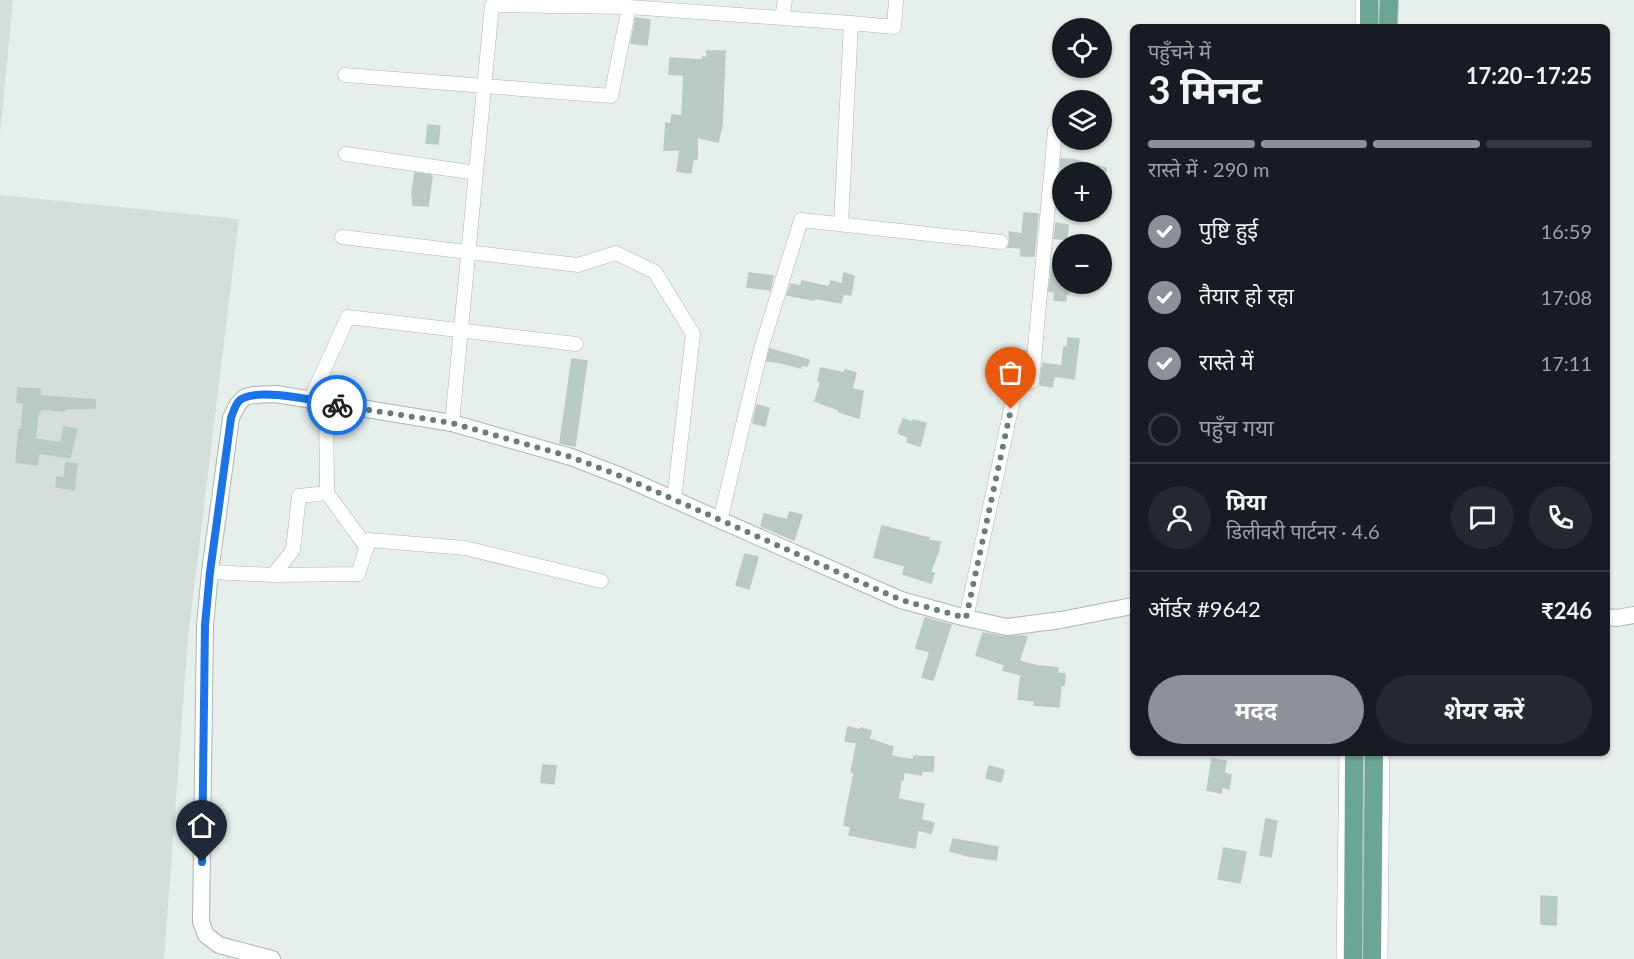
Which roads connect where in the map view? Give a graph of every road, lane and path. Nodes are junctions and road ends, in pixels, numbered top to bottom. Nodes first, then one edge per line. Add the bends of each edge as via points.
1 (785, 0) edge
2 (896, 0) edge
3 (1359, 0) edge
4 (1369, 0) edge
5 (1397, 0) edge
6 (1393, 4) edge
7 (629, 8) junction
8 (782, 18) junction
9 (851, 23) junction
10 (1359, 24) edge
11 (1369, 24) edge
12 (1389, 24) edge
13 (345, 75) dead end
14 (485, 85) junction
15 (1054, 150) edge
16 (346, 154) dead end
17 (476, 173) junction
18 (841, 224) junction
19 (342, 237) dead end
20 (1001, 242) dead end
21 (468, 252) junction
22 (461, 331) junction
23 (576, 344) dead end
24 (318, 401) junction
25 (452, 423) junction
26 (327, 493) junction
27 (675, 500) junction
28 (720, 521) junction
29 (367, 548) junction
30 (210, 572) junction
31 (273, 575) junction
32 (601, 581) dead end
33 (1130, 606) edge
34 (1634, 615) edge
35 (1610, 617) edge
36 (966, 618) junction
37 (1343, 756) edge
38 (1354, 756) edge
39 (1374, 756) edge
40 (1386, 756) edge
41 (272, 959) edge
42 (1340, 959) edge
43 (1353, 959) edge
44 (1372, 959) edge
45 (1384, 959) edge

1 - 8 street
2 - 9 street via 894,27
3 - 10 lane
4 - 11 main road
5 - 6 lane
6 - 12 main road
7 - 8 street
7 - 14 street via 611,96
7 - 14 street via 492,5
8 - 9 street
9 - 18 street
13 - 14 street
14 - 17 street
15 - 36 street via 1032,381 1016,386
16 - 17 street
17 - 21 street
18 - 20 street
18 - 28 street via 801,220 761,349
19 - 21 street
21 - 22 street
21 - 27 street via 578,265 616,253 655,272 693,333
22 - 23 street
22 - 24 street via 348,317
22 - 25 street
24 - 25 street
24 - 26 street
24 - 30 street via 276,394 248,396 238,402 231,418
25 - 27 street via 571,457
26 - 29 street
26 - 31 street via 299,495 293,550
27 - 28 street
28 - 36 street via 901,600
29 - 31 street via 358,574
29 - 32 street via 369,540 465,548
30 - 31 street
30 - 41 street via 205,625 201,922 206,935 219,945
33 - 36 street via 1007,627
34 - 35 street
37 - 42 lane
38 - 43 main road
39 - 44 main road
40 - 45 lane

